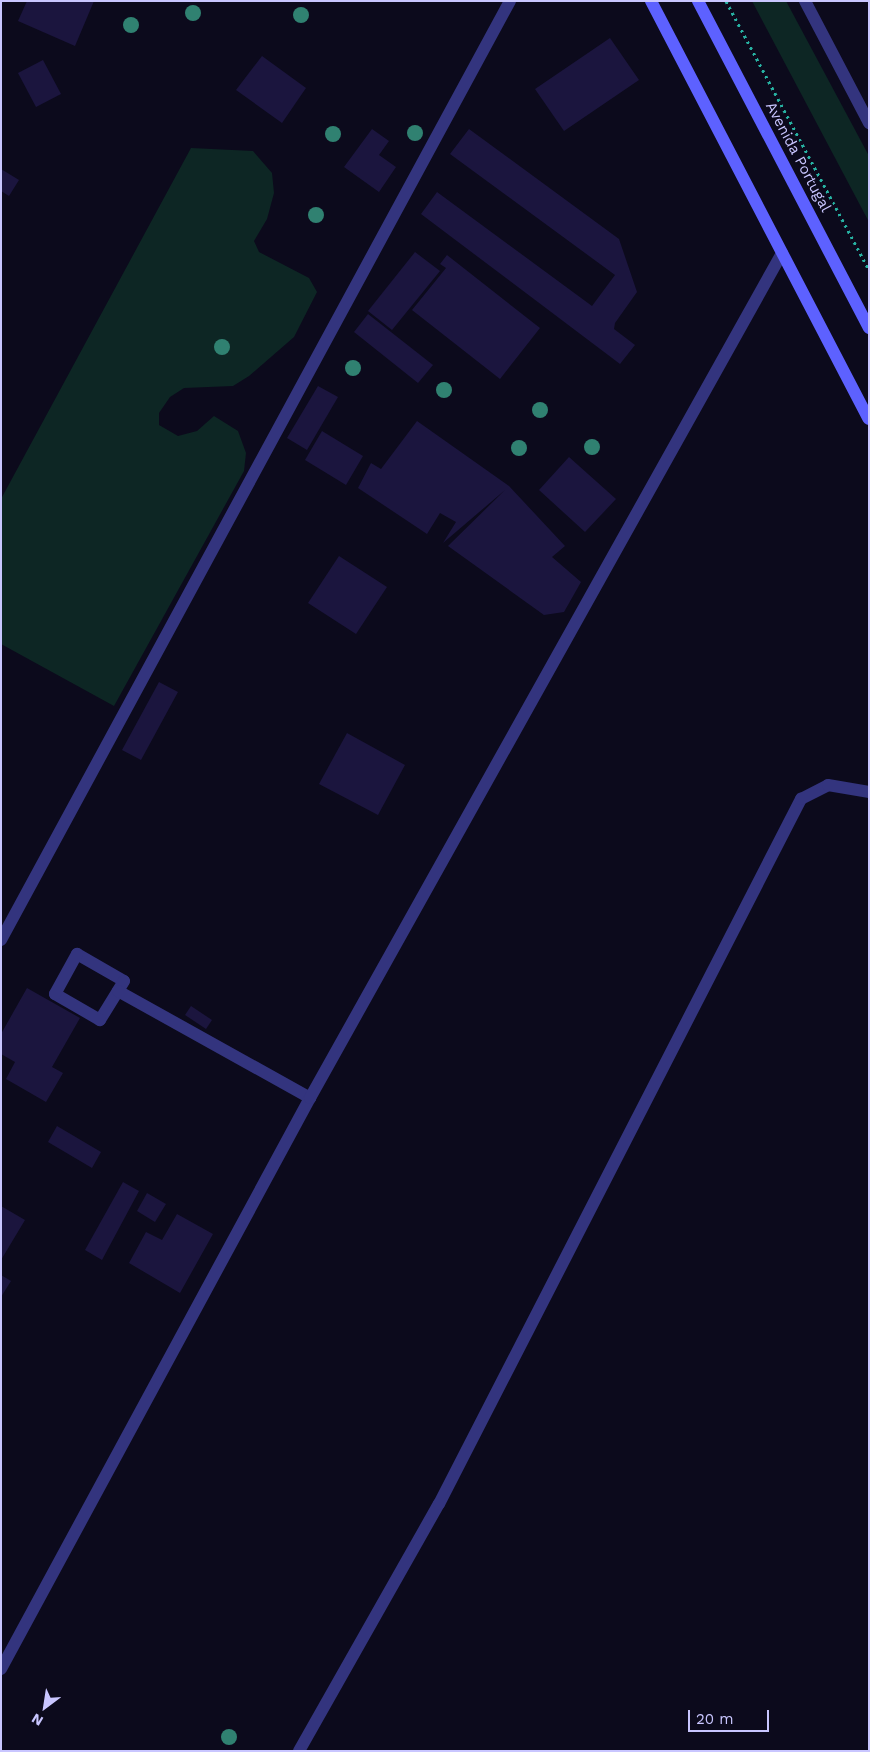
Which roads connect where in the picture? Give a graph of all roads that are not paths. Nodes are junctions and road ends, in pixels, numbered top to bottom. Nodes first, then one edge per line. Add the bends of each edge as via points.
1 (510, 1) edge
2 (651, 1) edge
3 (698, 1) edge
4 (805, 1) edge
5 (869, 123) edge
6 (782, 252) junction
7 (869, 328) edge
8 (869, 419) edge
9 (869, 792) edge
10 (1, 940) edge
11 (118, 991) junction
12 (310, 1098) junction
13 (1, 1670) edge
14 (299, 1751) edge

1 - 10 street
2 - 6 main road
3 - 7 main road, Avenida Portugal
4 - 5 street
6 - 8 main road
6 - 12 street
9 - 14 street via 828,786 801,799 439,1504
11 - 11 street via 124,981 77,954 55,994 100,1020
11 - 12 street
12 - 13 street

